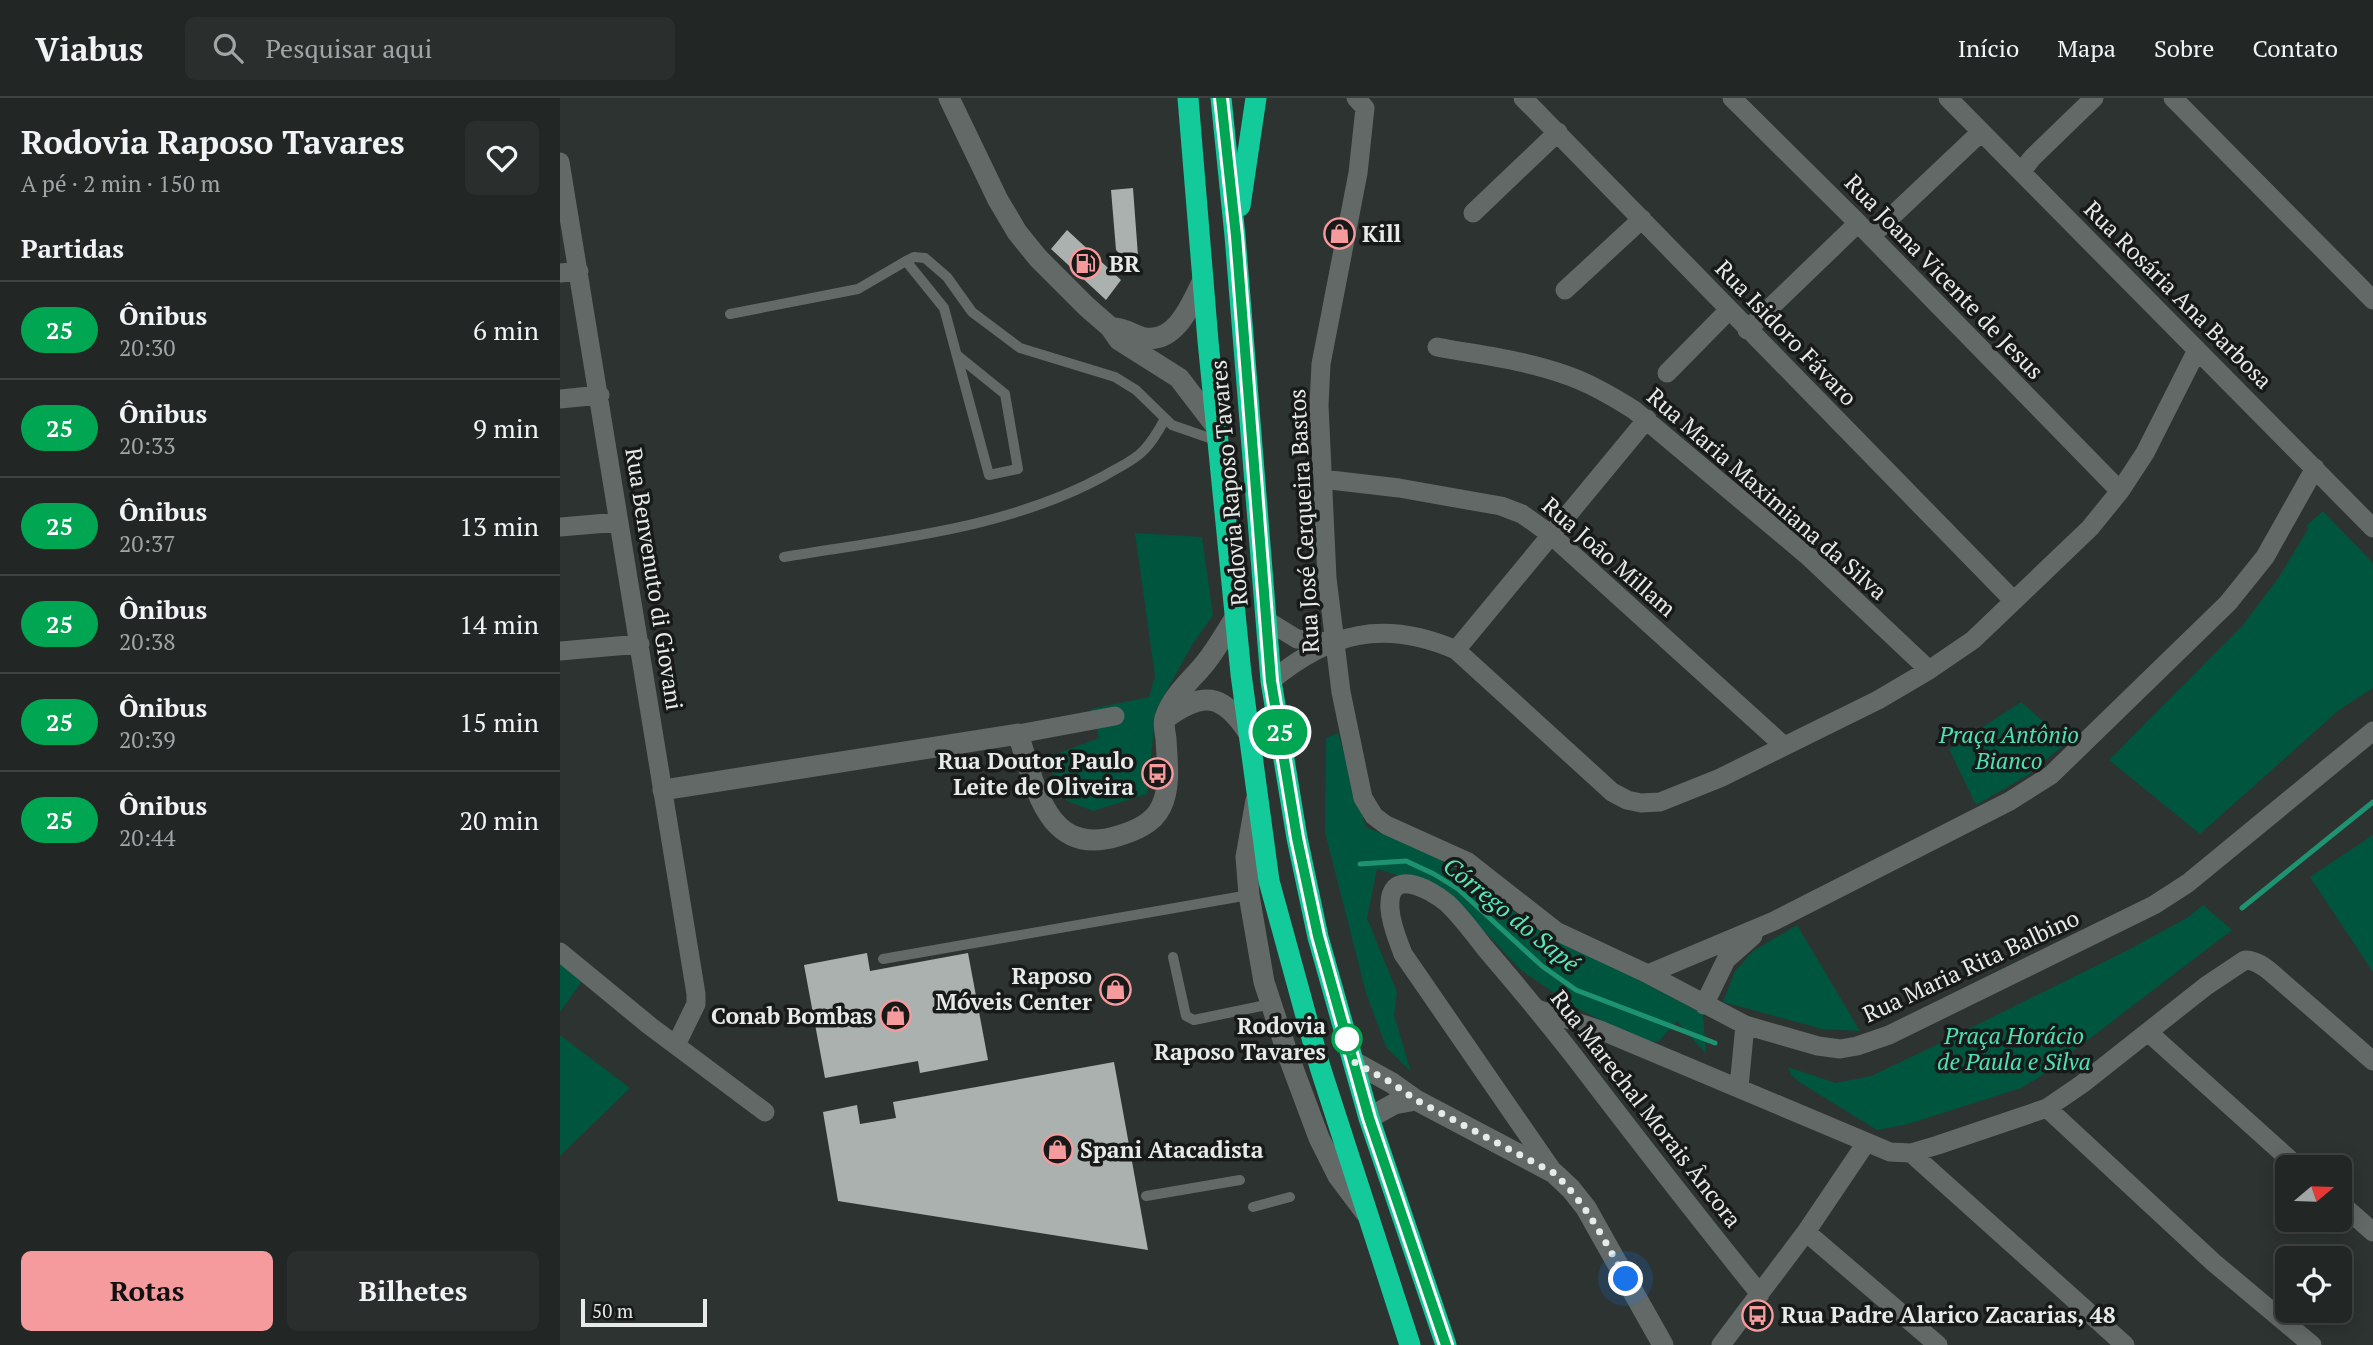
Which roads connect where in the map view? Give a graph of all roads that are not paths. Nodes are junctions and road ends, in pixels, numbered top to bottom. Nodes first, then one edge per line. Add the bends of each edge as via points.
1 (949, 98) edge
2 (1188, 98) edge
3 (1221, 98) edge
4 (1256, 98) edge
5 (1523, 98) edge
6 (1732, 98) edge
7 (1948, 98) edge
8 (2094, 98) edge
9 (2173, 98) edge
10 (1364, 102) edge
11 (1558, 132) junction
12 (1981, 132) junction
13 (560, 162) edge
14 (2021, 172) junction
15 (1473, 213) dead end
16 (1642, 219) junction
17 (1865, 230) junction
18 (1236, 236) junction
19 (905, 261) junction
20 (569, 272) edge
21 (1203, 280) junction
22 (1566, 290) dead end
23 (2373, 300) edge
24 (1729, 310) junction
25 (730, 314) dead end
26 (1110, 327) junction
27 (1747, 330) junction
28 (1437, 347) dead end
29 (2197, 350) junction
30 (958, 356) junction
31 (1667, 373) dead end
32 (600, 395) junction
33 (560, 399) edge
34 (1165, 419) junction
35 (1647, 419) junction
36 (1219, 435) junction
37 (2315, 468) junction
38 (1322, 479) junction
39 (2120, 491) junction
40 (619, 522) junction
41 (560, 527) edge
42 (2373, 528) edge
43 (1550, 534) junction
44 (784, 557) dead end
45 (2014, 601) junction
46 (1236, 618) junction
47 (1266, 620) junction
48 (1333, 641) junction
49 (640, 643) junction
50 (1456, 650) junction
51 (560, 651) edge
52 (1930, 670) junction
53 (1271, 681) junction
54 (1115, 716) dead end
55 (1164, 720) junction
56 (2373, 731) edge
57 (1248, 732) junction
58 (1018, 734) junction
59 (1783, 745) junction
60 (663, 790) junction
61 (1257, 795) junction
62 (1374, 816) joint
63 (1249, 895) junction
64 (1774, 921) junction
65 (560, 952) edge
66 (1173, 957) dead end
67 (883, 959) dead end
68 (1648, 974) junction
69 (1271, 1004) junction
70 (1704, 1005) junction
71 (1538, 1009) junction
72 (1745, 1025) junction
73 (2148, 1032) junction
74 (676, 1045) junction
75 (2373, 1061) edge
76 (1354, 1062) junction
77 (1739, 1087) junction
78 (1416, 1100) junction
79 (2047, 1108) junction
80 (765, 1112) dead end
81 (1369, 1118) junction
82 (1867, 1143) junction
83 (1911, 1153) junction
84 (2285, 1155) edge
85 (1554, 1173) junction
86 (1240, 1180) dead end
87 (1146, 1196) dead end
88 (1290, 1197) dead end
89 (1253, 1207) dead end
90 (2352, 1214) edge
91 (1369, 1218) junction
92 (1806, 1232) junction
93 (2373, 1232) edge
94 (1760, 1294) junction
95 (1410, 1345) edge
96 (1446, 1345) edge
97 (1663, 1345) edge
98 (1721, 1345) edge
99 (1938, 1345) edge
100 (2124, 1345) edge
101 (2312, 1345) edge

1 - 26 street via 1017,232 1066,288
2 - 21 highway, Rodovia Raposo Tavares
3 - 18 highway, Rodovia Raposo Tavares
4 - 18 highway
5 - 11 street, Rua Isidoro Fávaro
6 - 17 street, Rua Joana Vicente de Jesus
7 - 12 street, Rua Rosária Ana Barbosa
8 - 14 street
9 - 23 street
10 - 38 street, Rua José Cerqueira Bastos via 1358,173 1321,364
11 - 15 street
11 - 16 street, Rua Isidoro Fávaro
12 - 14 street, Rua Rosária Ana Barbosa
12 - 17 street
13 - 20 street, Rua Benvenuto di Giovani
14 - 29 street, Rua Rosária Ana Barbosa
16 - 22 street
16 - 24 street, Rua Isidoro Fávaro
17 - 27 street
17 - 39 street, Rua Joana Vicente de Jesus
18 - 47 highway, Rodovia Raposo Tavares
19 - 25 lane via 858,289
19 - 30 lane via 944,308
19 - 34 lane via 925,258 947,277 972,312 1020,348 1115,377 1136,390
20 - 32 street, Rua Benvenuto di Giovani
21 - 26 street via 1182,321 1171,330 1143,338
21 - 36 highway, Rodovia Raposo Tavares
24 - 27 street, Rua Isidoro Fávaro
24 - 31 street
26 - 36 street via 1119,340 1179,378
27 - 45 street, Rua Isidoro Fávaro
28 - 35 street, Rua Maria Maximiana da Silva via 1567,375
29 - 37 street, Rua Rosária Ana Barbosa
29 - 39 street via 2145,453
30 - 30 lane via 1005,394 1018,469 989,475
32 - 33 street
32 - 40 street, Rua Benvenuto di Giovani
34 - 36 lane via 1172,425
34 - 44 lane via 1143,452 1037,507 933,532
35 - 43 street
35 - 52 street, Rua Maria Maximiana da Silva via 1809,557
36 - 46 highway, Rodovia Raposo Tavares
37 - 42 street, Rua Rosária Ana Barbosa
37 - 64 street via 2265,557 2228,603 2051,775 2010,801
38 - 43 street, Rua João Millam via 1501,506
38 - 48 street, Rua José Cerqueira Bastos
39 - 45 street
40 - 41 street
40 - 49 street, Rua Benvenuto di Giovani
43 - 50 street
43 - 59 street, Rua João Millam
45 - 52 street via 1973,640
46 - 55 street
46 - 57 highway, Rodovia Raposo Tavares
47 - 48 street via 1297,639
47 - 53 highway, Rodovia Raposo Tavares
48 - 50 street via 1373,633 1405,634
48 - 53 street via 1301,657
48 - 62 street, Rua José Cerqueira Bastos via 1363,798
49 - 51 street
49 - 60 street, Rua Benvenuto di Giovani
50 - 59 street via 1591,774 1628,800 1660,802
52 - 59 street
53 - 76 highway, Rodovia Raposo Tavares via 1315,923
54 - 58 street
55 - 57 street via 1196,700 1206,699 1227,708
55 - 58 street via 1166,796 1160,810 1134,831 1089,840 1064,832 1051,821
56 - 72 street, Rua Maria Rita Balbino via 2188,883 2154,905 1889,1035 1840,1049
57 - 61 highway, Rodovia Raposo Tavares
58 - 60 street
60 - 74 street, Rua Benvenuto di Giovani via 696,994 696,1004
61 - 63 street via 1246,857
61 - 91 highway, Rodovia Raposo Tavares via 1269,881 1287,952
62 - 68 street, Rua Maria Rita Balbino via 1468,862 1556,932
63 - 67 lane
63 - 69 street
64 - 68 street
64 - 70 street via 1726,960
65 - 74 street via 586,978
66 - 69 lane via 1186,1016 1194,1020
68 - 70 street, Rua Maria Rita Balbino
69 - 91 street via 1319,1138 1338,1176
70 - 72 street, Rua Maria Rita Balbino
71 - 77 street
71 - 85 street, Rua Marechal Morais Âncora via 1448,905 1416,884 1396,888 1390,909 1404,954
71 - 94 street, Rua Marechal Morais Âncora
72 - 77 street
73 - 75 street via 2238,962 2251,960
73 - 79 street
73 - 84 street
74 - 80 street
76 - 78 street
76 - 81 highway, Rodovia Raposo Tavares
77 - 82 street
78 - 81 street via 1394,1104
78 - 85 street
79 - 83 street
79 - 101 street via 2213,1262
81 - 96 highway, Rodovia Raposo Tavares
82 - 83 street via 1890,1152
82 - 92 street
83 - 100 street
85 - 97 street via 1586,1208
86 - 87 lane
88 - 89 lane
90 - 93 street
91 - 95 highway, Rodovia Raposo Tavares
92 - 94 street
92 - 99 street
94 - 98 street

